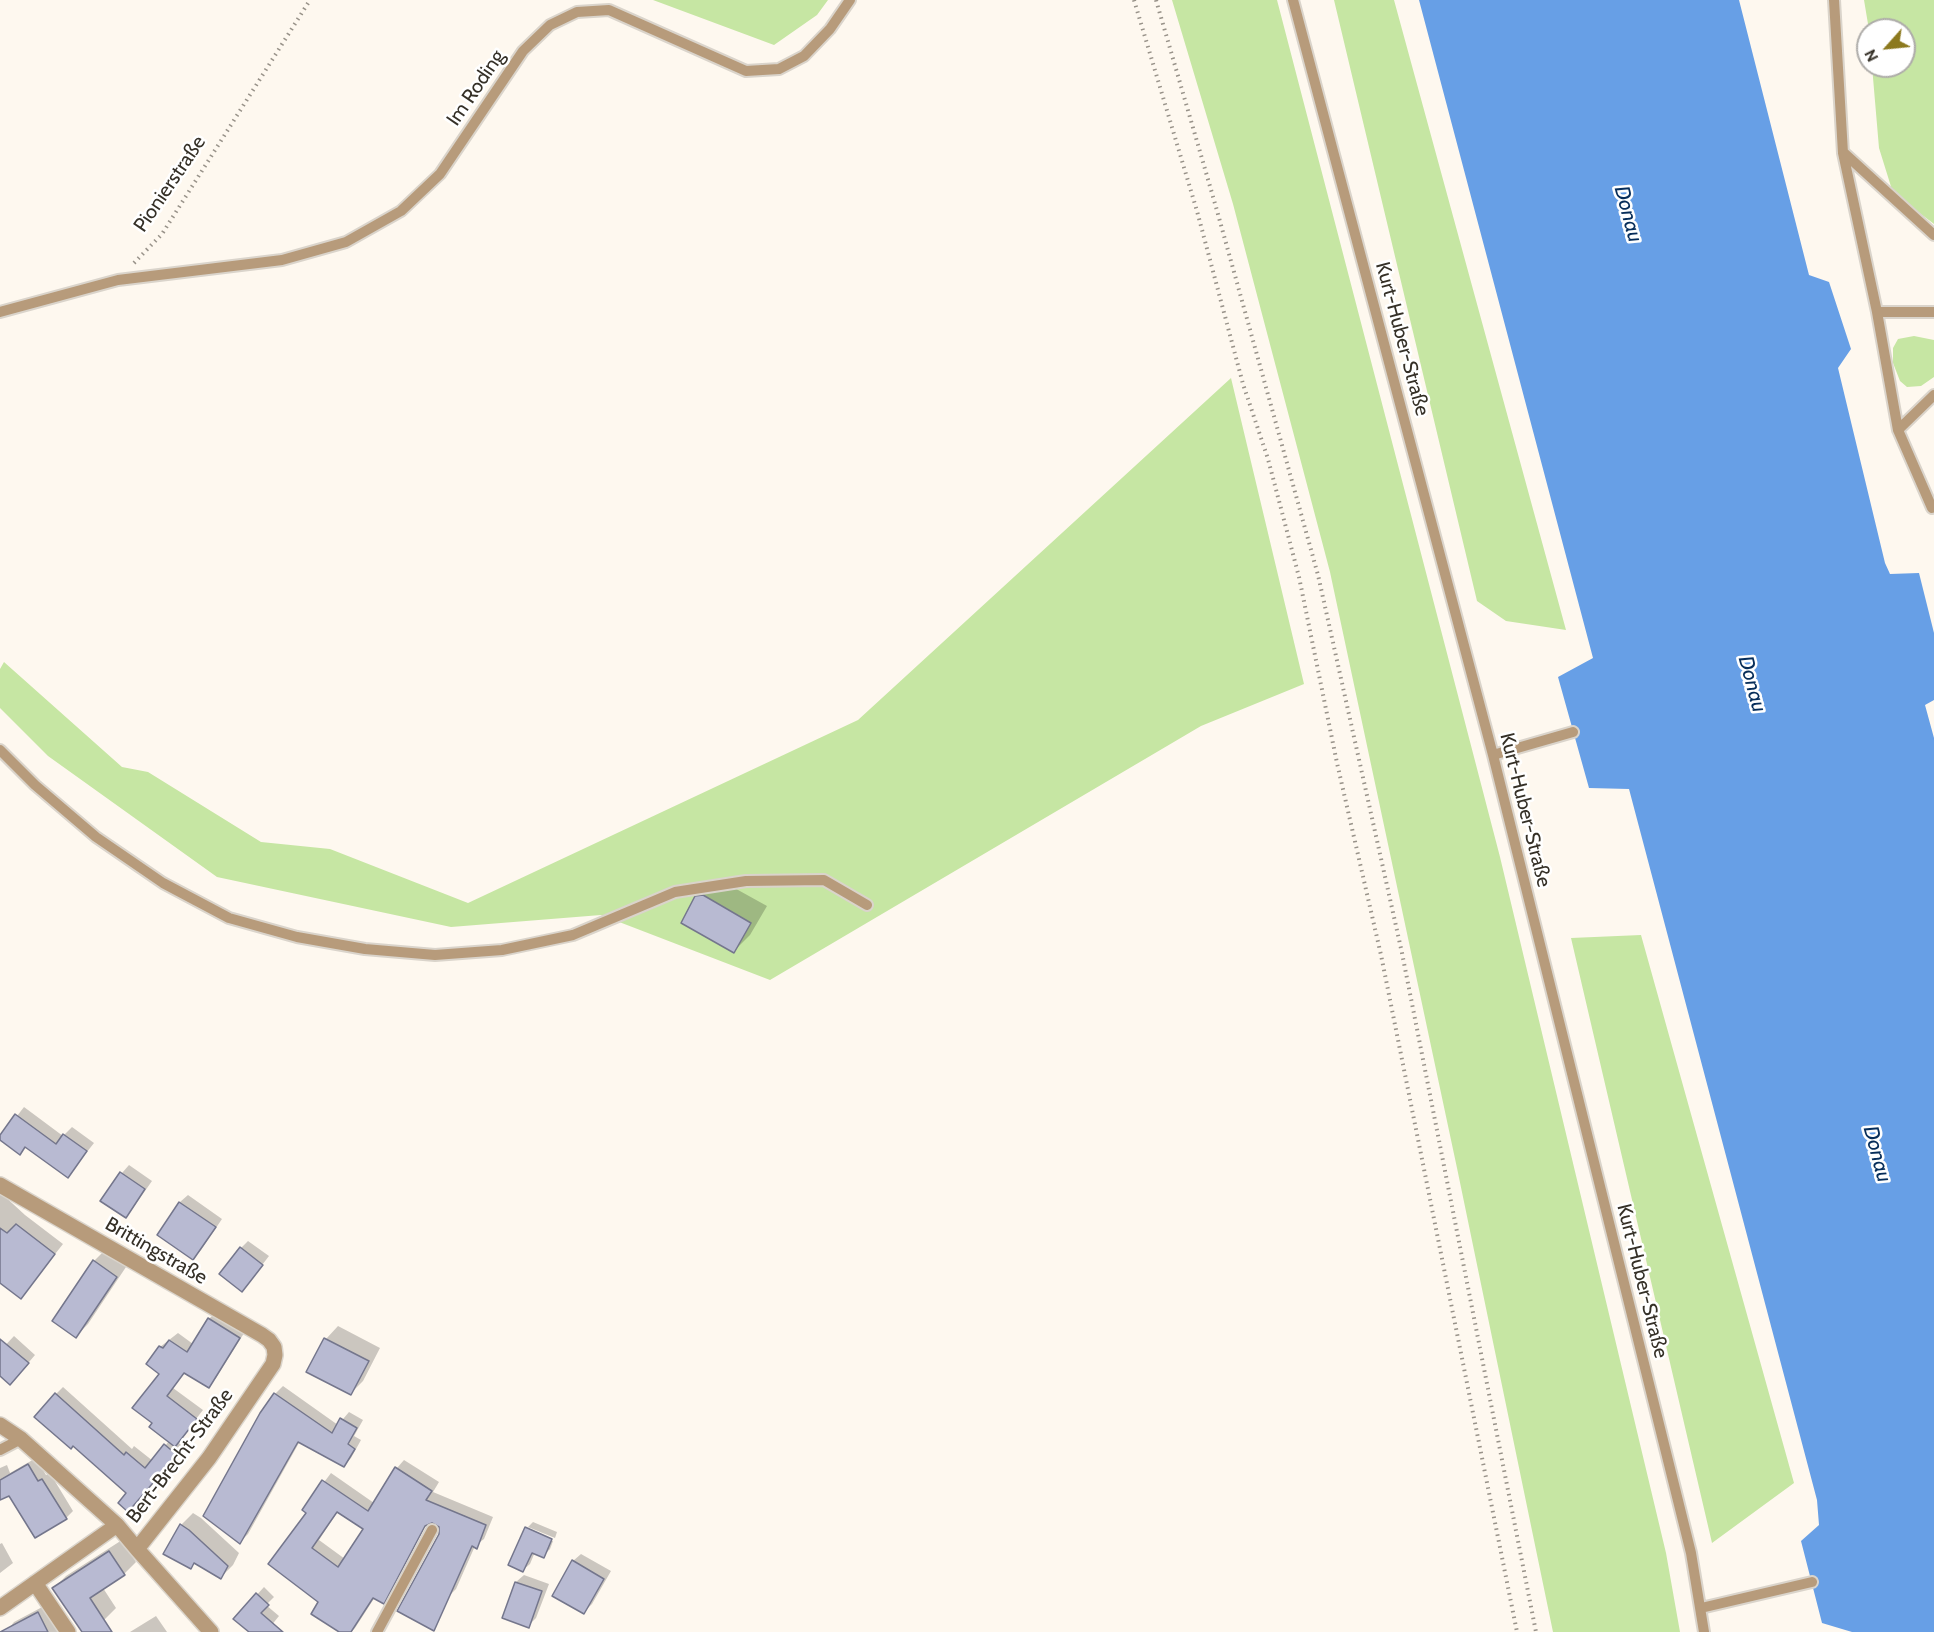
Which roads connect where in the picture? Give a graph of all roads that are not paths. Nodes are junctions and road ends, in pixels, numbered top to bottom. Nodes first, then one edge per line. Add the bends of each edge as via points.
1 (850, 0) edge
2 (1293, 0) edge
3 (1834, 0) edge
4 (1843, 153) junction
5 (1934, 235) edge
6 (0, 312) edge
7 (1877, 312) junction
8 (1934, 312) edge
9 (1934, 396) edge
10 (1898, 430) junction
11 (1932, 508) dead end
12 (1573, 732) dead end
13 (0, 750) edge
14 (1493, 755) junction
15 (867, 905) dead end
16 (0, 1185) edge
17 (273, 1364) joint
18 (0, 1425) edge
19 (21, 1439) junction
20 (0, 1450) edge
21 (117, 1526) junction
22 (432, 1530) dead end
23 (137, 1549) junction
24 (1812, 1582) dead end
25 (35, 1583) junction
26 (0, 1608) edge
27 (1701, 1608) junction
28 (68, 1632) edge
29 (211, 1632) edge
30 (376, 1632) edge
31 (1704, 1632) edge

1 - 6 lane, Im Roding via 804,56 779,69 747,71 609,10 577,12 550,25 523,51 440,174 401,211 345,242 282,260 117,280
2 - 14 lane, Kurt-Huber-Straße
3 - 4 lane
4 - 5 lane
4 - 7 lane
7 - 8 lane
7 - 10 lane
9 - 10 lane
10 - 11 lane
12 - 14 lane
13 - 15 lane via 96,837 163,883 229,918 297,937 365,949 435,955 502,950 573,935 675,892 746,881 824,880
14 - 27 lane, Kurt-Huber-Straße via 1691,1553
16 - 17 street, Brittingstraße via 262,1335 274,1347
17 - 23 street, Bert-Brecht-Straße via 209,1458
18 - 19 street
19 - 20 lane
19 - 21 street
21 - 23 street, Bert-Brecht-Straße
21 - 25 street, Bert-Brecht-Straße
22 - 30 lane
23 - 29 street
24 - 27 lane
25 - 26 street, Bert-Brecht-Straße
25 - 28 street
27 - 31 lane, Kurt-Huber-Straße

